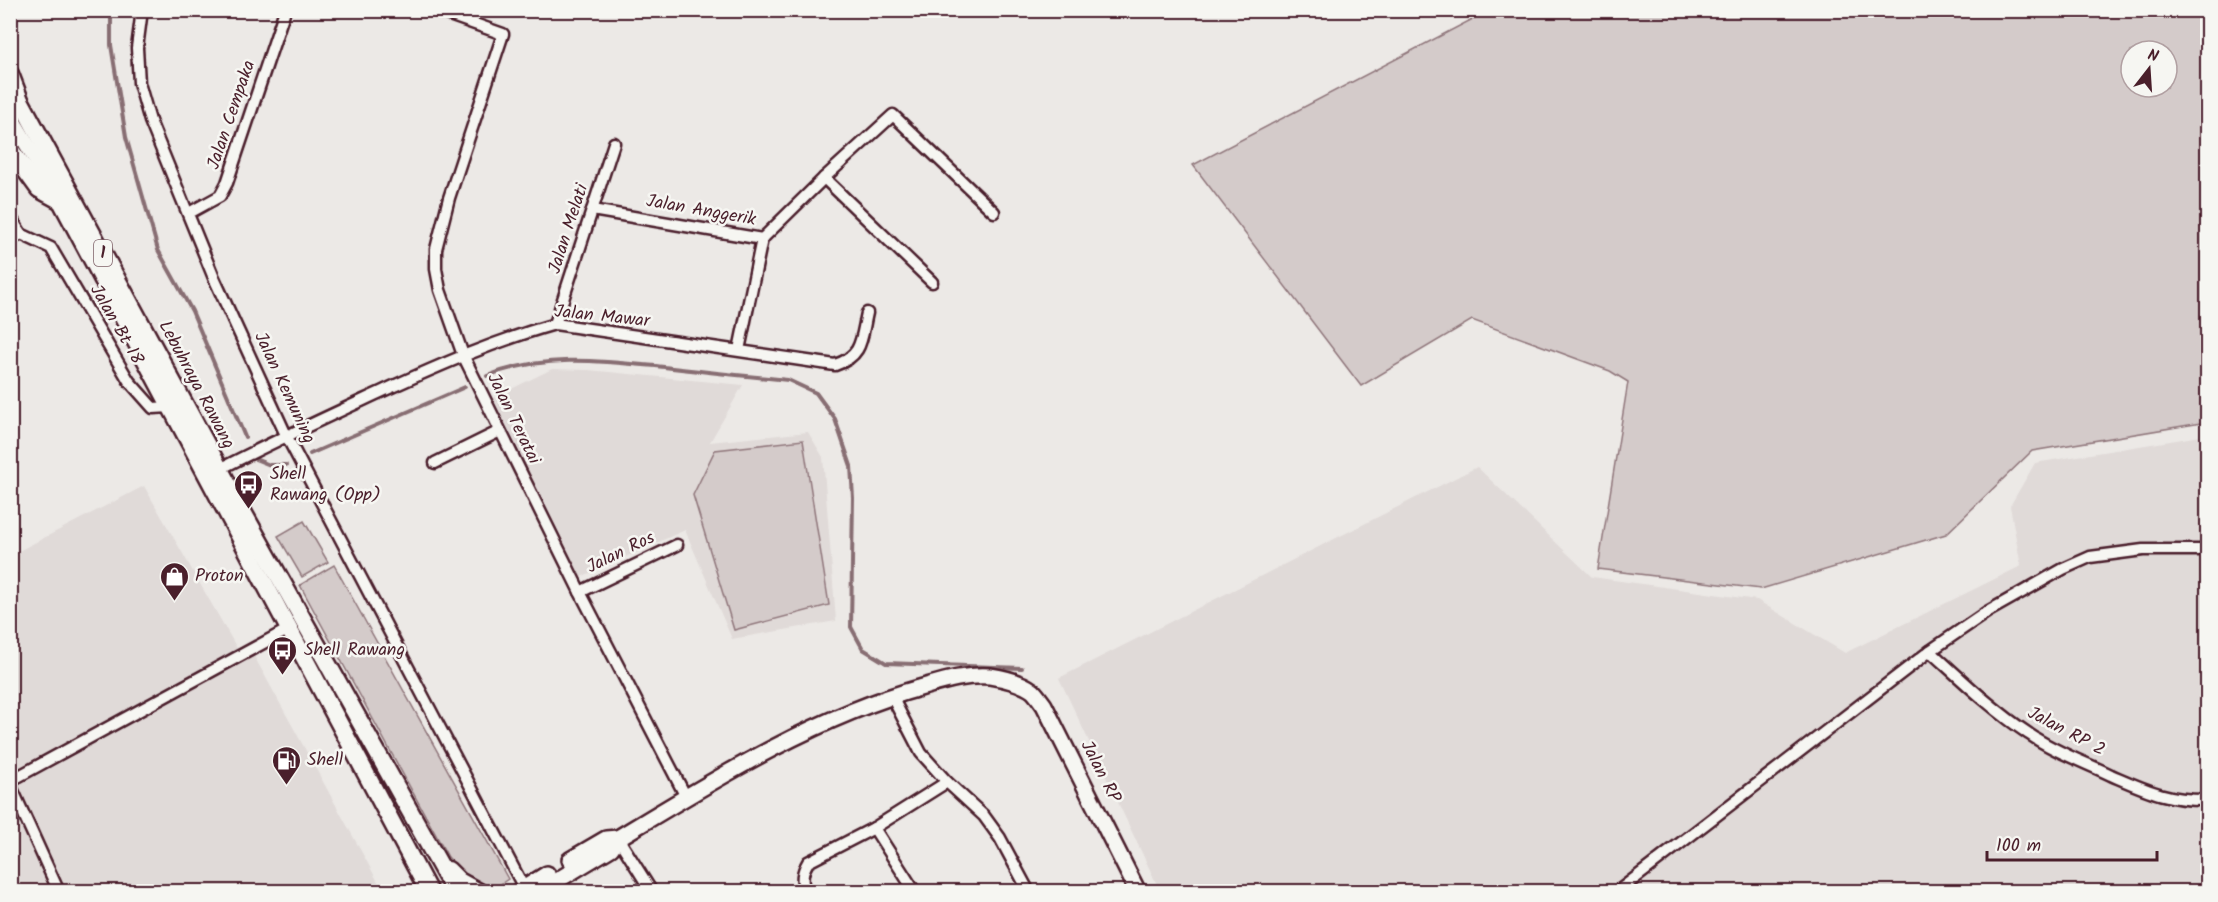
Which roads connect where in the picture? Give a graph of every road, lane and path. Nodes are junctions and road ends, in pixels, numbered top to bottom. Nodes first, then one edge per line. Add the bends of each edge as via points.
1 (142, 10) edge
2 (285, 10) edge
3 (435, 10) edge
4 (10, 74) edge
5 (10, 84) edge
6 (20, 100) junction
7 (10, 116) edge
8 (614, 143) dead end
9 (10, 149) edge
10 (824, 178) junction
11 (61, 201) junction
12 (592, 210) junction
13 (994, 212) dead end
14 (189, 213) junction
15 (10, 216) edge
16 (21, 234) junction
17 (762, 239) junction
18 (10, 240) edge
19 (932, 282) dead end
20 (867, 313) dead end
21 (555, 324) junction
22 (739, 350) junction
23 (463, 355) junction
24 (170, 407) junction
25 (501, 431) junction
26 (286, 435) junction
27 (435, 463) dead end
28 (219, 469) junction
29 (677, 545) dead end
30 (2208, 550) edge
31 (580, 591) junction
32 (289, 629) junction
33 (1930, 651) junction
34 (891, 695) junction
35 (10, 782) edge
36 (947, 782) junction
37 (686, 797) junction
38 (2208, 800) edge
39 (874, 828) junction
40 (618, 838) junction
41 (439, 860) junction
42 (527, 890) edge
43 (59, 891) edge
44 (429, 891) edge
45 (455, 891) edge
46 (479, 891) edge
47 (652, 891) edge
48 (804, 891) edge
49 (915, 891) edge
50 (1029, 891) edge
51 (1138, 891) edge
52 (1617, 891) edge

1 - 14 street, Jalan Kemuning via 137,48 140,82 150,121
2 - 14 street, Jalan Cempaka via 227,183 220,196
3 - 23 street, Jalan Teratai via 503,33 436,249 440,290
4 - 6 main road
5 - 6 street, Lebuhraya Rawang
6 - 28 main road, Lebuhraya Rawang / 1
7 - 11 street, Lebuhraya Rawang
8 - 12 street, Jalan Melati
9 - 11 main road via 39,189
10 - 13 street via 893,115
10 - 17 street
10 - 19 street
11 - 24 main road, Lebuhraya Rawang / 1
12 - 17 street, Jalan Anggerik
12 - 21 street, Jalan Melati
14 - 26 street, Jalan Kemuning via 214,278
15 - 16 street
16 - 18 street
16 - 24 street, Jalan Bt 18 via 51,248 129,381 153,408
17 - 22 street, Jalan Anggerik
20 - 22 street, Jalan Mawar via 859,350 848,361 835,365
21 - 22 street, Jalan Mawar
21 - 23 street, Jalan Mawar
23 - 25 street, Jalan Teratai
23 - 26 street, Jalan Mawar
24 - 32 main road, Lebuhraya Rawang / 1
25 - 27 street
25 - 31 street, Jalan Teratai
26 - 28 street, Jalan Mawar
26 - 42 street, Jalan Kemuning
28 - 41 main road, Lebuhraya Rawang / 1
29 - 31 street, Jalan Ros
30 - 33 street via 2143,550 2090,557 1987,612
31 - 37 street, Jalan Teratai
32 - 35 street
32 - 44 main road, Lebuhraya Rawang / 1
33 - 38 street, Jalan RP 2 via 2000,713 2061,752 2162,796 2184,801
33 - 52 street
34 - 36 street via 921,753
34 - 37 street via 769,751
34 - 51 street, Jalan RP via 945,680 991,676 1032,690 1044,705
35 - 43 street
36 - 39 street
36 - 50 street via 984,816
37 - 40 street
39 - 48 street via 808,862 802,872
39 - 49 street
40 - 42 street via 606,839
40 - 47 street
41 - 45 main road, Lebuhraya Rawang / 1
41 - 46 main road via 459,881

